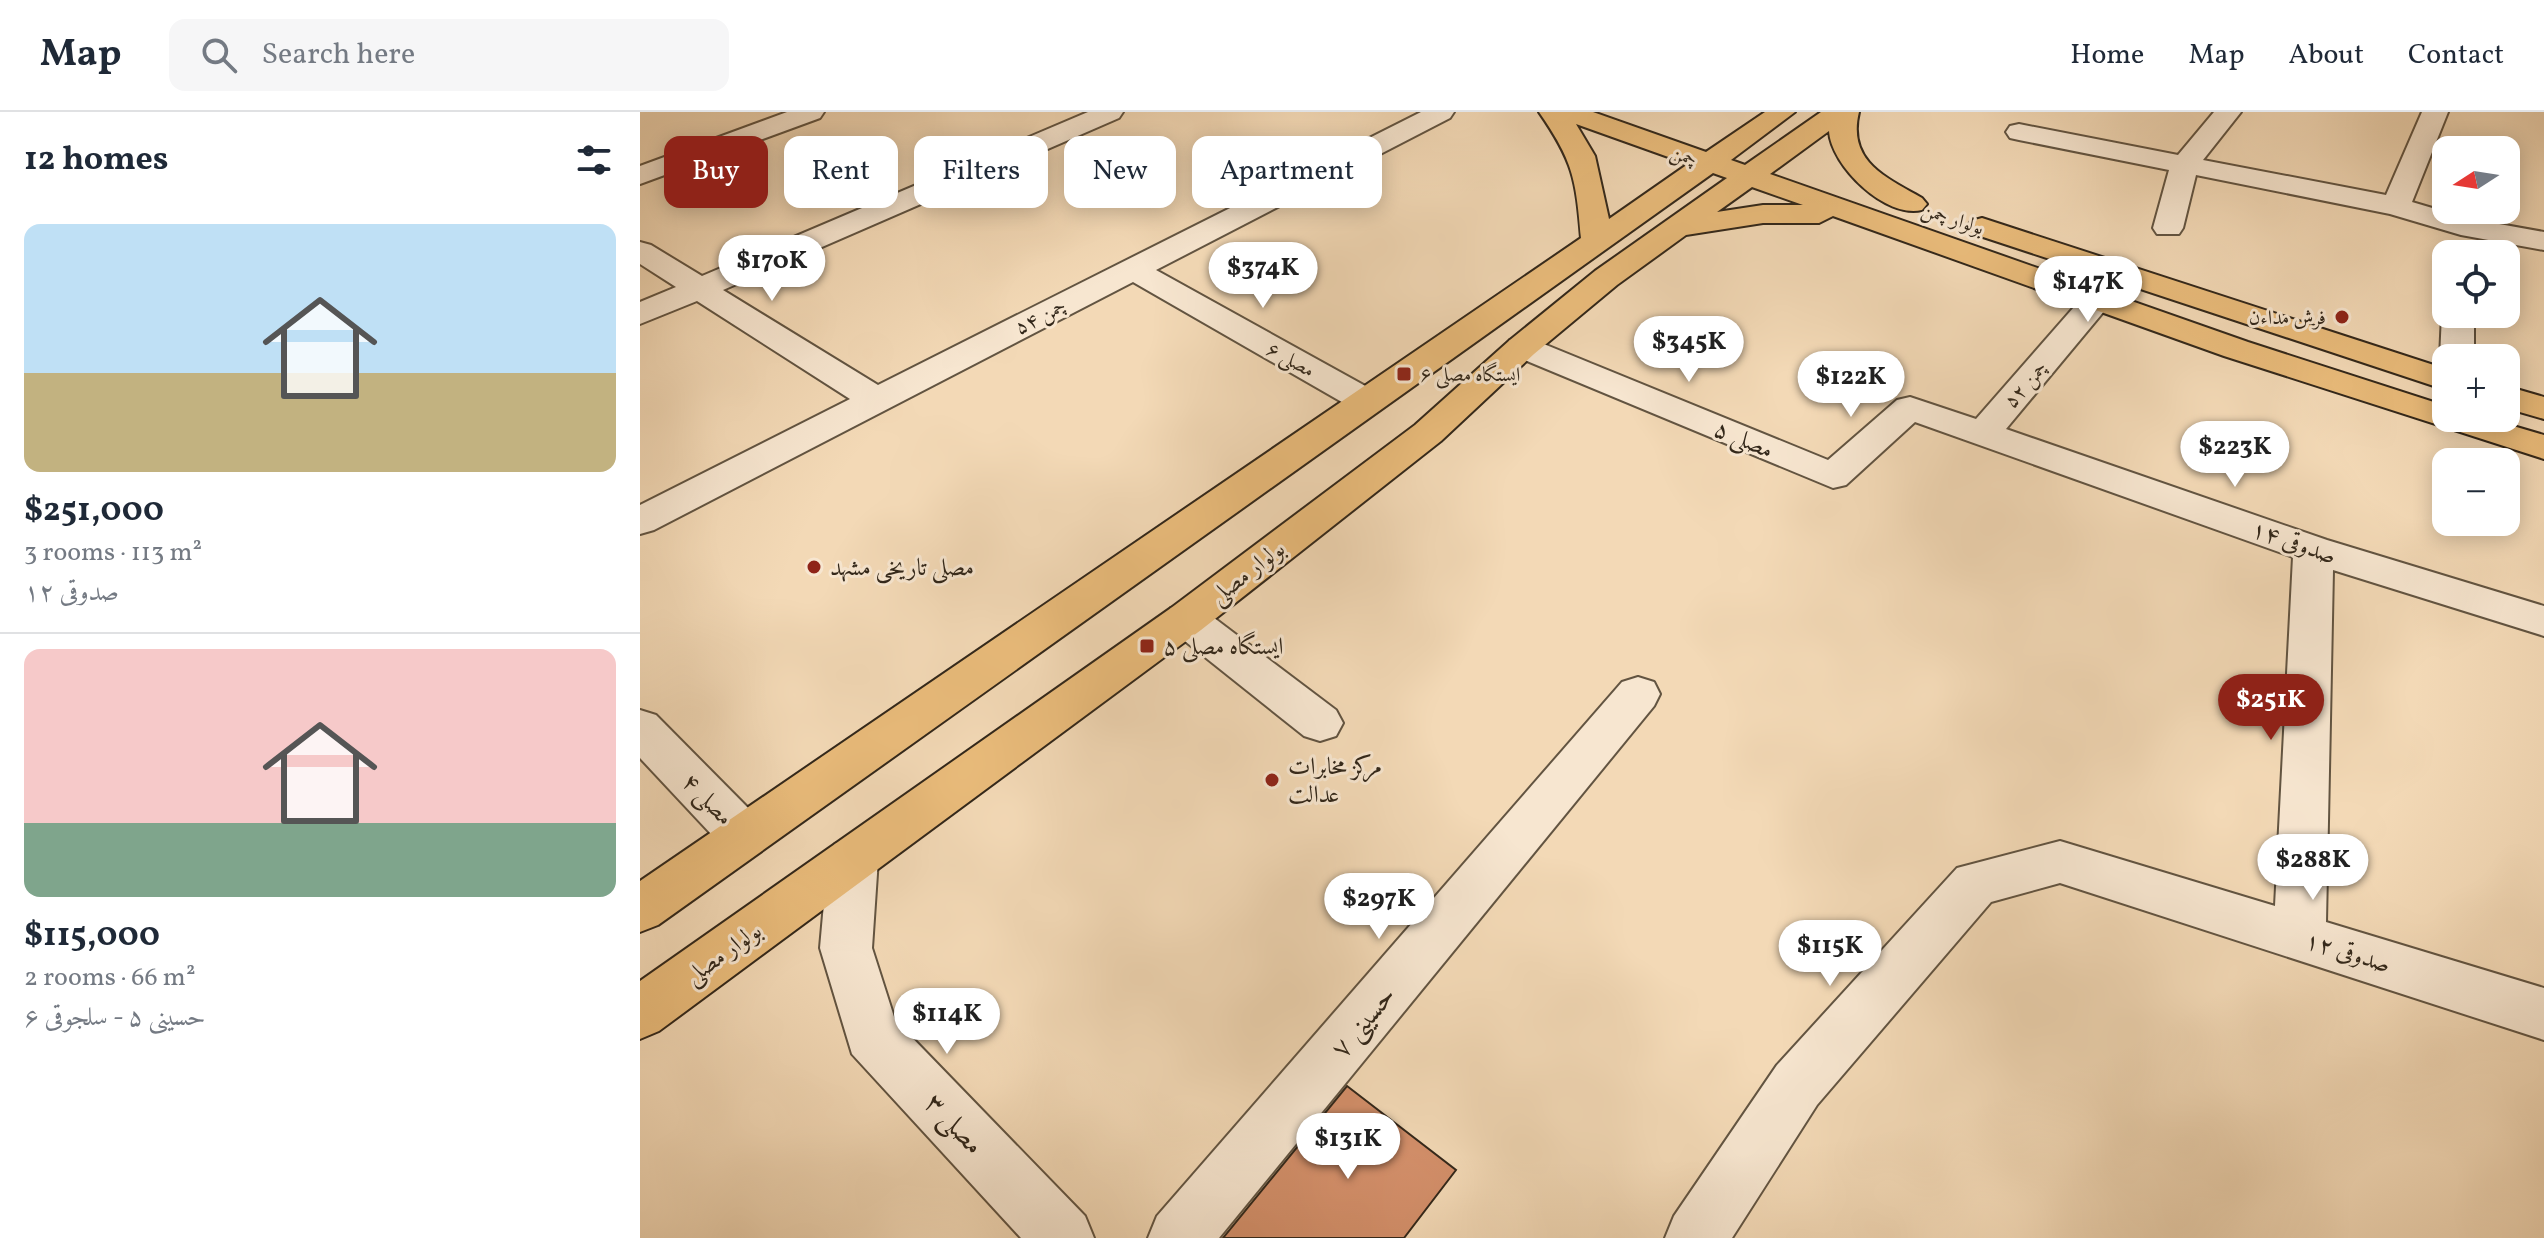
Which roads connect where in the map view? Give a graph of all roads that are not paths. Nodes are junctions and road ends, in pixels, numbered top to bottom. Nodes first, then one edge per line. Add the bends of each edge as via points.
1 (811, 112) edge
2 (1110, 112) edge
3 (1441, 112) edge
4 (1552, 112) edge
5 (1568, 112) edge
6 (1630, 112) edge
7 (1782, 112) edge
8 (1838, 112) edge
9 (1846, 112) edge
10 (2228, 112) edge
11 (2435, 112) edge
12 (2019, 132) dead end
13 (1741, 163) junction
14 (2185, 164) junction
15 (640, 176) edge
16 (1912, 204) junction
17 (2396, 206) junction
18 (1853, 214) junction
19 (1675, 228) junction
20 (2168, 228) dead end
21 (2461, 240) edge
22 (2520, 241) edge
23 (2544, 241) edge
24 (1596, 242) junction
25 (640, 251) edge
26 (1132, 269) junction
27 (697, 290) junction
28 (2099, 298) junction
29 (640, 314) edge
30 (2256, 318) junction
31 (1522, 347) junction
32 (2236, 349) junction
33 (2432, 375) edge
34 (875, 399) junction
35 (1366, 401) junction
36 (2520, 401) edge
37 (1910, 408) joint
38 (2544, 408) edge
39 (2432, 413) edge
40 (2493, 432) edge
41 (1428, 433) junction
42 (1983, 433) junction
43 (2544, 447) edge
44 (640, 521) edge
45 (2313, 550) junction
46 (1186, 619) junction
47 (2544, 621) edge
48 (1638, 694) dead end
49 (1320, 723) dead end
50 (640, 728) edge
51 (743, 835) junction
52 (853, 859) junction
53 (650, 900) edge
54 (2300, 937) junction
55 (725, 952) junction
56 (640, 1013) edge
57 (2544, 1014) edge
58 (640, 1030) edge
59 (1063, 1238) edge
60 (1179, 1238) edge
61 (1696, 1238) edge

1 - 15 street
2 - 27 street
3 - 26 street, چمن ۵۴
4 - 24 main road via 1585,162
5 - 13 main road, چمن
6 - 13 main road, چمن
7 - 13 main road, بولوار مصلی
8 - 13 main road, بولوار مصلی
9 - 16 main road via 1840,127 1849,157 1864,177
10 - 14 street
11 - 17 street
12 - 14 street
13 - 16 main road, بولوار چمن
13 - 18 main road, بولوار چمن
13 - 19 main road, بولوار مصلی
13 - 24 main road, بولوار مصلی
14 - 17 street
14 - 20 street
16 - 30 main road, بولوار چمن
17 - 21 street
18 - 19 main road via 1763,214
18 - 28 main road, بولوار چمن
19 - 31 main road, بولوار مصلی
22 - 23 street
24 - 35 main road, بولوار مصلی
25 - 27 street
26 - 34 street, چمن ۵۴
26 - 35 street, مصلی ۶
27 - 29 street
27 - 34 street
28 - 32 main road, بولوار چمن
28 - 42 street, چمن ۵۲
30 - 32 main road
30 - 33 main road, بولوار چمن
31 - 37 street, مصلی ۵ via 1833,476
31 - 41 main road, بولوار مصلی
32 - 39 main road, بولوار چمن
34 - 44 street, چمن ۵۴
35 - 41 main road
35 - 51 main road, بولوار مصلی
36 - 38 main road
37 - 42 street, صدوقی ۱۴
40 - 43 main road, بولوار چمن
41 - 46 main road, بولوار مصلی
42 - 45 street, صدوقی ۱۴
45 - 47 street, صدوقی ۱۴
45 - 54 street
46 - 49 street
46 - 52 main road, بولوار مصلی
48 - 60 street, حسینی ۷
50 - 51 street, مصلی ۴
51 - 53 main road, بولوار مصلی
52 - 55 main road, بولوار مصلی
52 - 59 street, مصلی ۳ via 846,948 872,1035
54 - 57 street, صدوقی ۱۲
54 - 61 street, صدوقی ۱۲ via 2060,862 1975,884 1797,1085
55 - 56 main road, بولوار مصلی
55 - 58 main road

